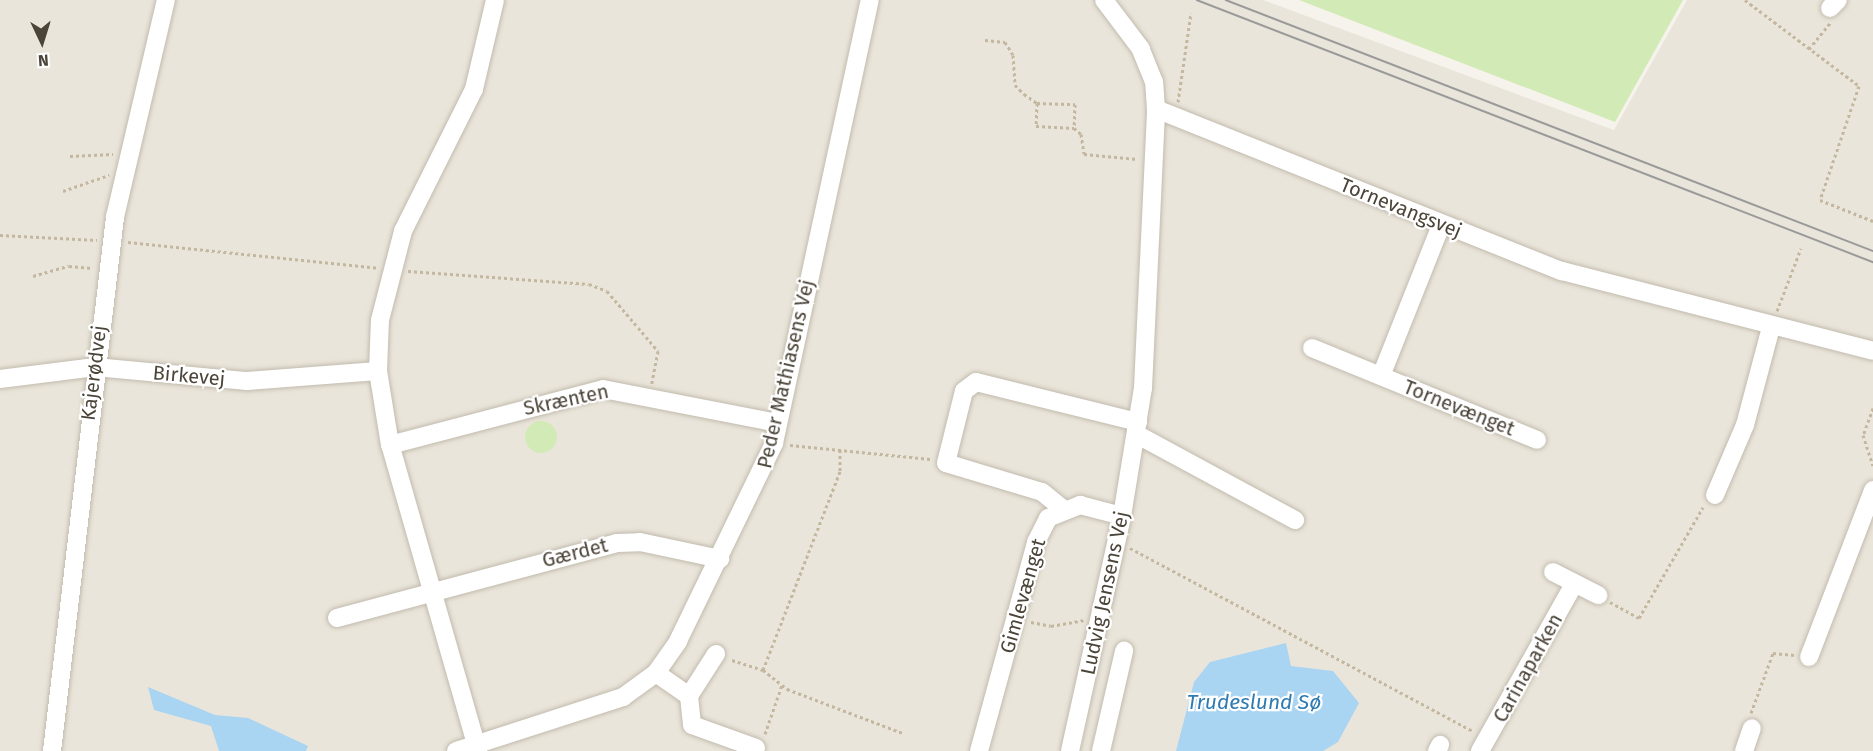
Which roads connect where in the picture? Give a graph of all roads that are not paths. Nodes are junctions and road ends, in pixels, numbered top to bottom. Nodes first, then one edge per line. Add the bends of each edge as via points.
1 (166, 0) edge
2 (495, 0) edge
3 (870, 0) edge
4 (1104, 0) edge
5 (1156, 109) junction
6 (1441, 225) junction
7 (1771, 327) junction
8 (1312, 348) dead end
9 (1873, 351) edge
10 (95, 368) junction
11 (378, 371) junction
12 (1381, 376) junction
13 (0, 379) edge
14 (778, 423) junction
15 (1137, 428) junction
16 (1537, 441) dead end
17 (390, 445) junction
18 (1873, 490) edge
19 (1715, 495) road end
20 (1063, 509) junction
21 (1122, 516) junction
22 (1295, 520) dead end
23 (720, 559) junction
24 (1553, 572) dead end
25 (1574, 584) junction
26 (431, 591) junction
27 (1598, 595) road end
28 (337, 618) dead end
29 (1124, 651) dead end
30 (716, 654) road end
31 (1809, 657) road end
32 (656, 673) junction
33 (689, 696) junction
34 (1752, 728) road end
35 (1484, 745) edge
36 (476, 747) edge
37 (756, 748) road end
38 (52, 751) edge
39 (456, 751) edge
40 (979, 751) edge
41 (1070, 751) edge
42 (1101, 751) edge
43 (1744, 751) edge

1 - 10 street, Kajerødvej via 112,241
2 - 11 street via 474,89 403,231 380,320
3 - 14 street, Peder Mathiasens Vej
4 - 5 street via 1141,49 1154,82
5 - 6 street, Tornevangsvej
5 - 15 street, Ludvig Jensens Vej
6 - 7 street, Tornevangsvej via 1562,271
6 - 12 street, Tornevænget
7 - 9 street, Tornevangsvej
7 - 19 street via 1745,425
8 - 12 street, Tornevænget
10 - 11 street, Birkevej via 247,381
10 - 13 street, Birkevej
10 - 38 street, Kajerødvej
11 - 17 street
12 - 16 street, Tornevænget
14 - 17 street, Skrænten via 621,390 584,392
14 - 23 street, Peder Mathiasens Vej via 774,443
15 - 20 street via 976,382 964,391 946,463 1042,492
15 - 21 street, Ludvig Jensens Vej
15 - 22 street
17 - 26 street
18 - 31 street
20 - 21 street via 1080,505
20 - 40 street, Gimlevænget via 1048,518 1036,542
21 - 41 street, Ludvig Jensens Vej
23 - 26 street, Gærdet via 640,542 617,543
23 - 32 street, Peder Mathiasens Vej
24 - 25 street
25 - 27 street
25 - 35 street, Carinaparken
26 - 28 street, Gærdet
26 - 36 street
29 - 42 street
30 - 33 street
32 - 33 street
32 - 36 street, Peder Mathiasens Vej via 593,711
33 - 37 street via 692,725
34 - 43 street
36 - 39 street, Peder Mathiasens Vej

